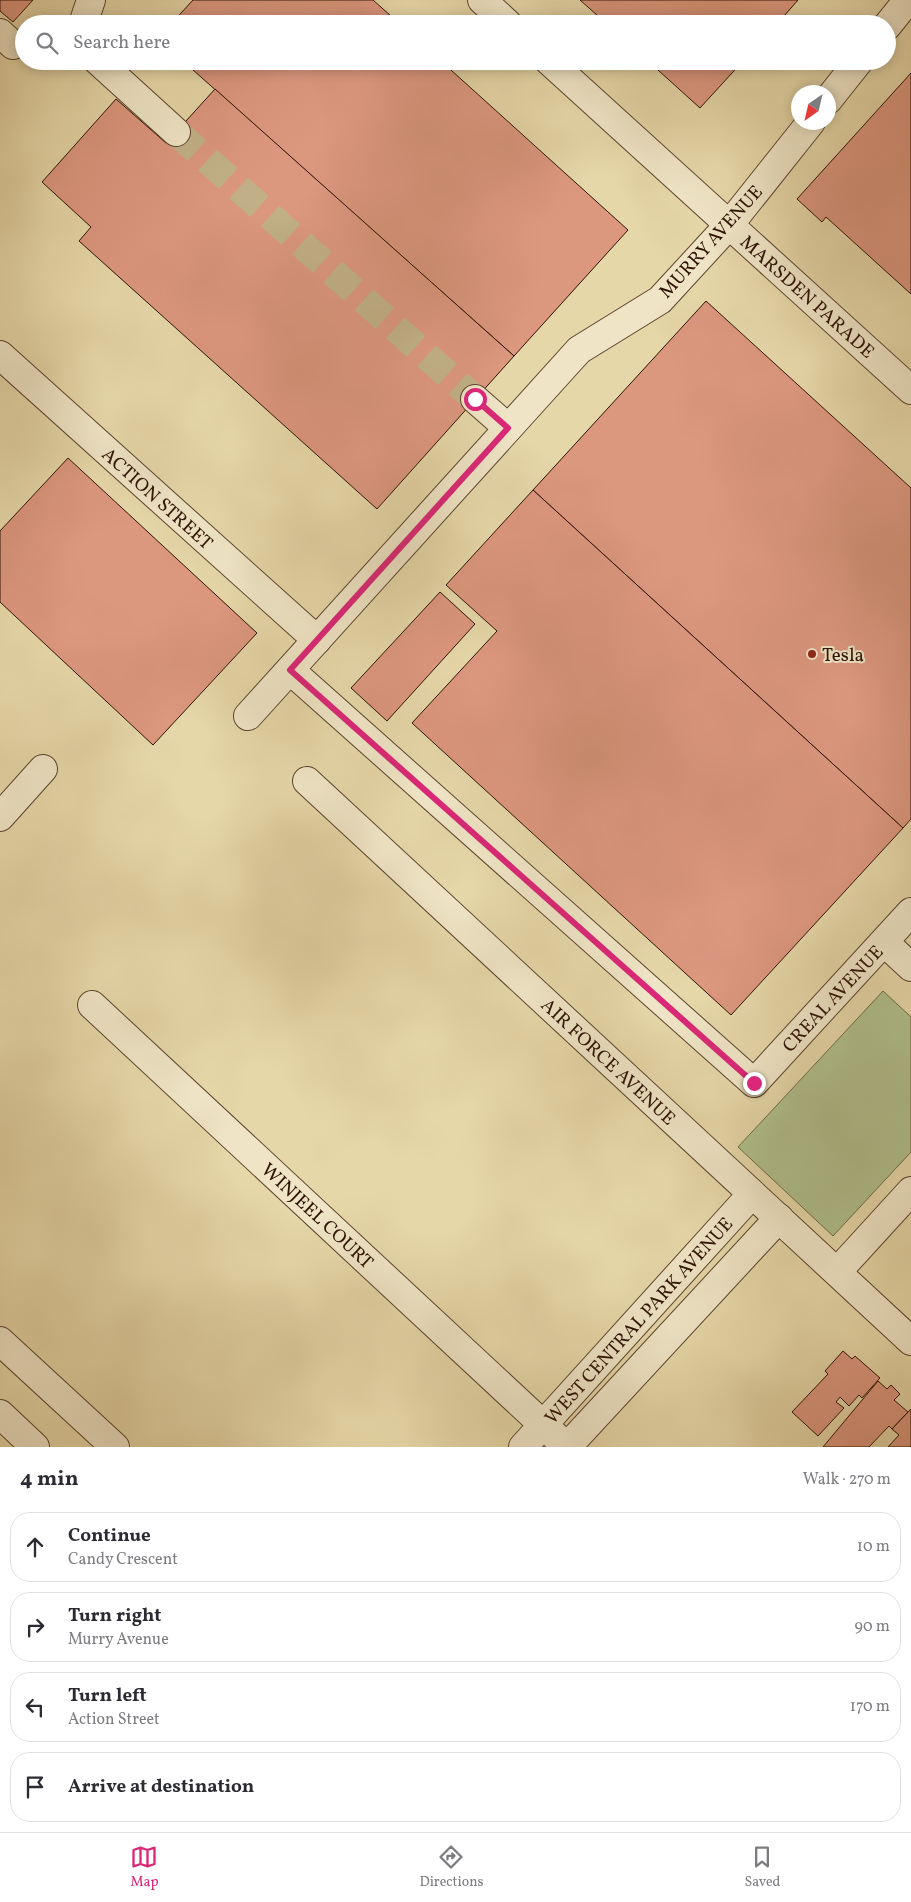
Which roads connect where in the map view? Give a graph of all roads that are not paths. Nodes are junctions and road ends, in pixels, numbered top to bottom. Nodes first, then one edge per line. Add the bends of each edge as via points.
1 (91, 0) edge
2 (482, 0) edge
3 (908, 0) edge
4 (86, 15) edge
5 (498, 15) edge
6 (896, 15) edge
7 (108, 70) edge
8 (559, 70) edge
9 (852, 70) edge
10 (836, 90) edge
11 (805, 130) edge
12 (176, 132) tunnel mouth
13 (729, 225) junction
14 (0, 355) edge
15 (911, 390) edge
16 (475, 399) tunnel mouth
17 (508, 428) junction
18 (316, 640) junction
19 (290, 670) junction
20 (248, 716) dead end
21 (43, 769) dead end
22 (307, 781) dead end
23 (0, 817) edge
24 (911, 912) edge
25 (884, 942) junction
26 (911, 967) edge
27 (92, 1005) dead end
28 (911, 1191) edge
29 (752, 1194) junction
30 (778, 1218) junction
31 (838, 1272) junction
32 (0, 1341) edge
33 (911, 1341) edge
34 (0, 1414) edge
35 (543, 1425) junction
36 (35, 1447) edge
37 (115, 1447) edge
38 (523, 1447) edge
39 (567, 1447) edge

1 - 4 street
2 - 5 street
3 - 6 street
7 - 12 street
8 - 13 street, MARSDEN PARADE
9 - 10 street
11 - 13 street, MURRY AVENUE
13 - 15 street, MARSDEN PARADE
13 - 17 street, MURRY AVENUE via 660,300 579,350
14 - 18 street, ACTION STREET
16 - 17 street
17 - 18 street, MURRY AVENUE
18 - 19 street, MURRY AVENUE
19 - 20 street, MURRY AVENUE
19 - 25 street, CREAL AVENUE via 754,1083
21 - 23 street
22 - 29 street, AIR FORCE AVENUE
24 - 25 street, CREAL AVENUE
25 - 26 street
27 - 35 street, WINJEEL COURT
28 - 31 street
29 - 30 street, AIR FORCE AVENUE
29 - 35 street, WEST CENTRAL PARK AVENUE
30 - 31 street, AIR FORCE AVENUE
30 - 39 street, WEST CENTRAL PARK AVENUE
31 - 33 street, AIR FORCE AVENUE
32 - 37 street
34 - 36 street
35 - 38 street, WEST CENTRAL PARK AVENUE
35 - 39 street, WINJEEL COURT

